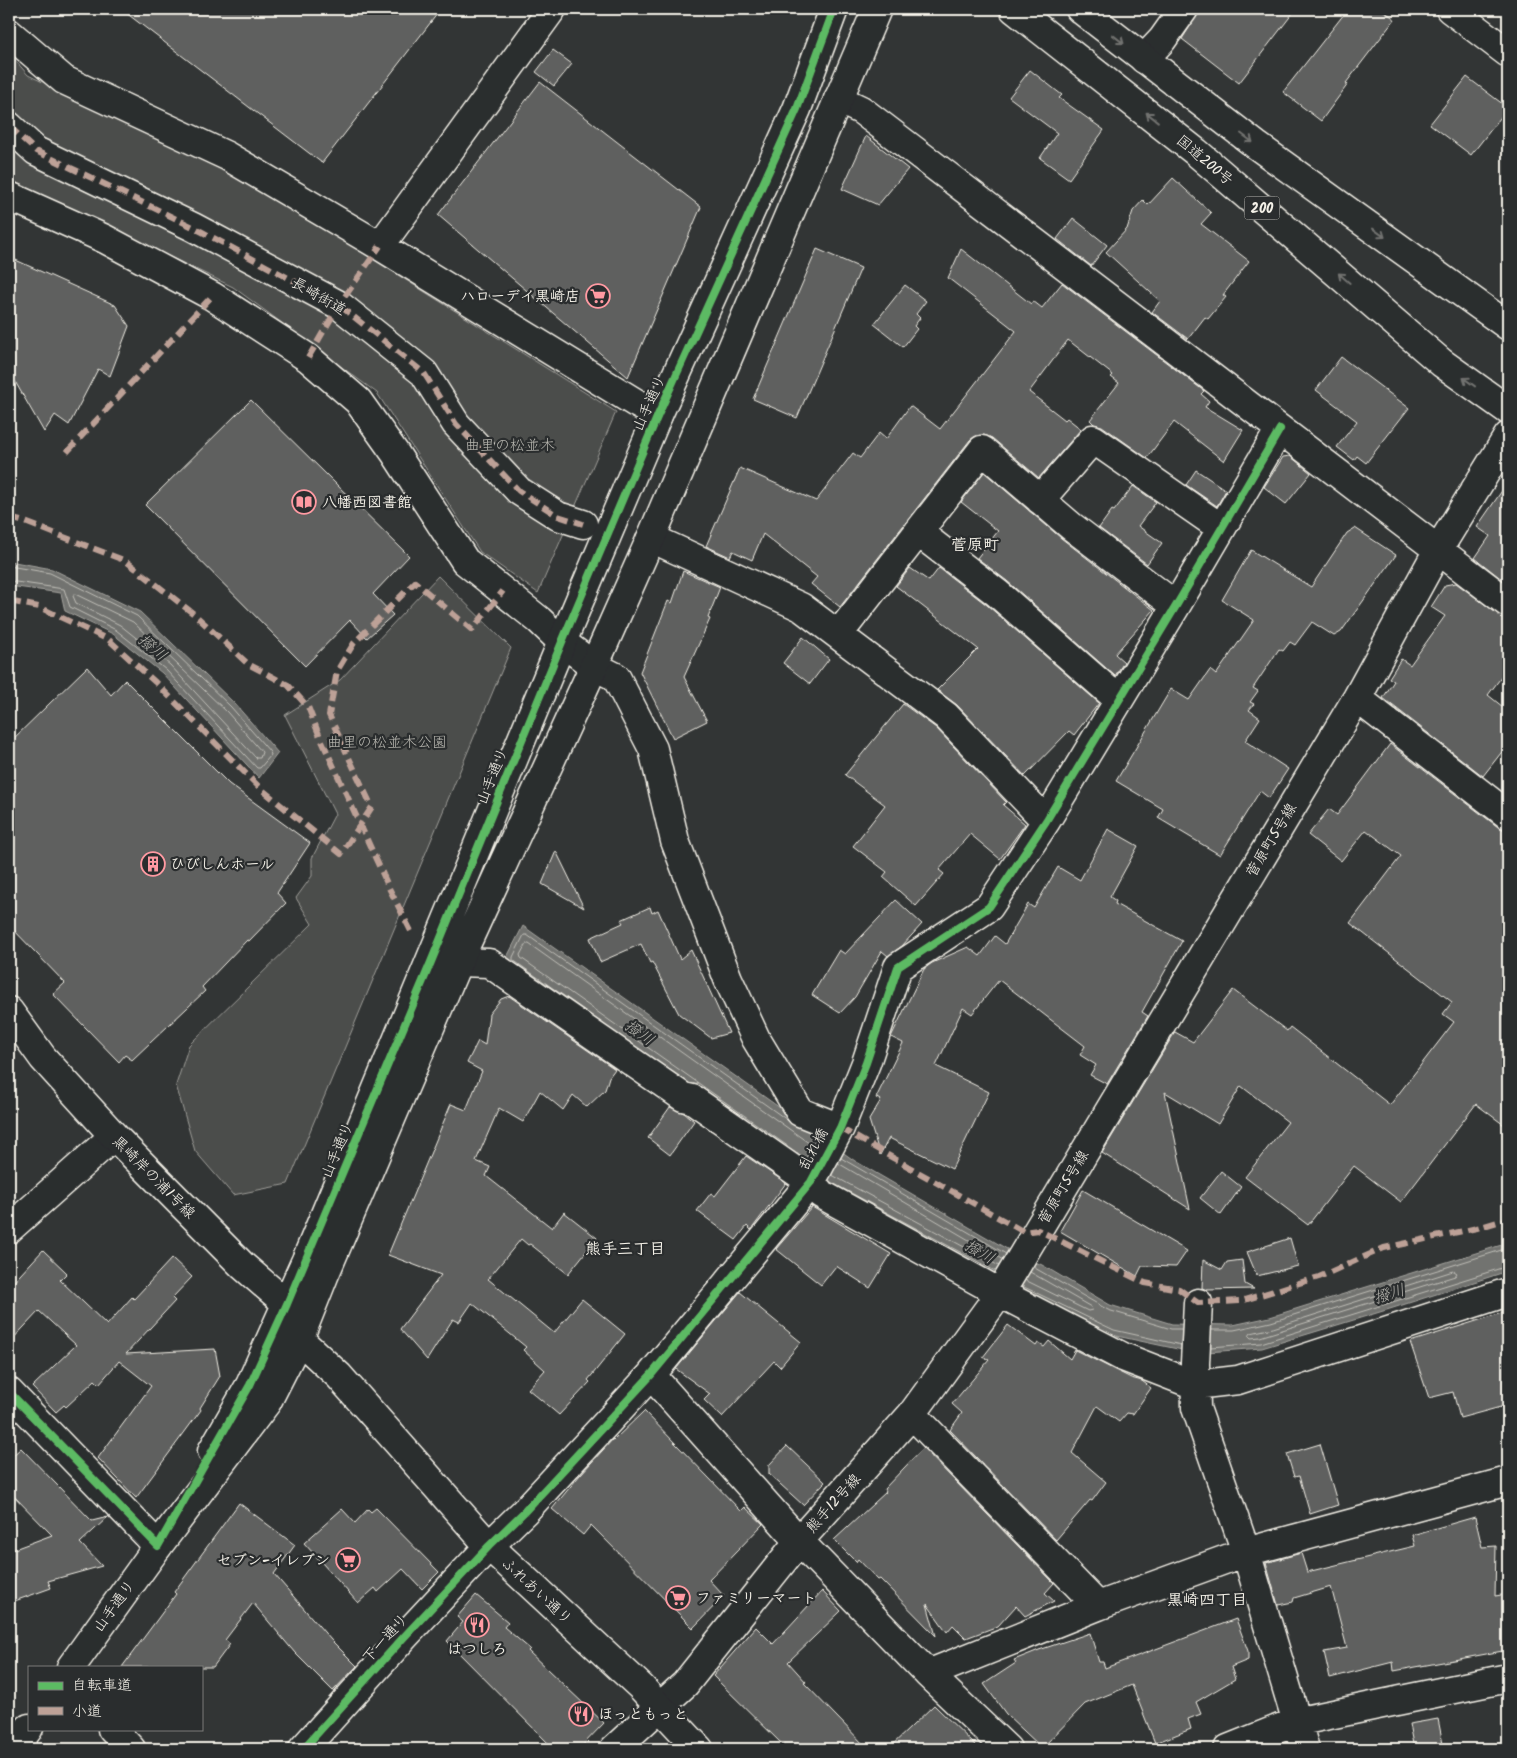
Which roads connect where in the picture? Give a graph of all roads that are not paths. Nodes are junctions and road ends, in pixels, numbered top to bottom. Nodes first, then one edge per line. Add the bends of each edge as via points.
1 (552, 9) edge
2 (834, 9) edge
3 (877, 9) edge
4 (1014, 9) edge
5 (1080, 9) edge
6 (1184, 9) edge
7 (1450, 9) edge
8 (9, 33) edge
9 (1508, 53) edge
10 (1144, 59) junction
11 (838, 99) junction
12 (9, 126) edge
13 (9, 196) edge
14 (380, 246) junction
15 (1508, 326) edge
16 (1508, 410) edge
17 (658, 415) junction
18 (1280, 429) junction
19 (1508, 436) edge
20 (1040, 500) junction
21 (583, 524) dead end
22 (1222, 528) junction
23 (918, 532) junction
24 (651, 538) junction
25 (1438, 550) junction
26 (1508, 603) edge
27 (1176, 606) junction
28 (838, 635) junction
29 (562, 642) junction
30 (594, 666) junction
31 (1356, 698) junction
32 (1119, 700) junction
33 (1508, 815) edge
34 (1046, 820) junction
35 (458, 962) junction
36 (9, 1011) edge
37 (840, 1128) junction
38 (114, 1136) junction
39 (811, 1182) junction
40 (9, 1229) edge
41 (1508, 1292) edge
42 (1000, 1293) junction
43 (287, 1304) junction
44 (1198, 1311) dead end
45 (299, 1339) junction
46 (652, 1374) junction
47 (1195, 1374) junction
48 (9, 1392) edge
49 (912, 1414) junction
50 (1508, 1481) edge
51 (799, 1541) junction
52 (158, 1546) junction
53 (489, 1546) junction
54 (1246, 1552) junction
55 (1098, 1606) junction
56 (72, 1666) edge
57 (928, 1674) junction
58 (1508, 1678) edge
59 (661, 1707) junction
60 (1296, 1722) junction
61 (28, 1729) edge
62 (113, 1730) edge
63 (14, 1749) edge
64 (131, 1749) edge
65 (304, 1749) edge
66 (614, 1749) edge
67 (699, 1749) edge
68 (1007, 1749) edge
69 (1228, 1749) edge
70 (1305, 1749) edge

1 - 14 main road
2 - 17 main road, 山手通り via 797,109
3 - 11 main road, 山手通り
16 -> 4 main road, 国道200号 / 200 via 1442,363 1196,152
5 -> 10 main road
6 - 10 main road
7 - 9 main road
8 - 14 main road via 64,80 227,156
10 -> 15 main road
11 - 18 main road via 861,110
11 - 24 main road, 山手通り
12 - 21 main road, 長崎街道 via 36,151 193,227 339,305 424,373 456,424 519,492 558,516
13 - 29 main road via 105,239 204,292 308,358 358,401 465,561 540,620
14 - 17 main road
17 - 29 main road, 山手通り
18 - 22 main road, 乱れ橋
18 - 25 main road
19 - 25 main road, 菅原町5号線
20 - 22 main road via 1093,439
20 - 23 main road via 982,450
20 - 27 main road
22 - 27 main road, 乱れ橋
23 - 28 main road
23 - 32 main road via 997,593
24 - 28 main road via 801,606
24 - 30 main road, 山手通り
25 - 26 main road
25 - 31 main road, 菅原町5号線
27 - 32 main road, 乱れ橋
28 - 34 main road via 946,716
29 - 30 main road
29 - 43 main road, 山手通り
30 - 35 main road, 山手通り
30 - 37 main road via 616,676 653,748 675,841 728,979 756,1039 800,1112
31 - 33 main road
31 - 42 main road, 菅原町5号線
32 - 34 main road, 乱れ橋
34 - 37 main road, 乱れ橋 via 989,907 898,967
35 - 39 main road via 489,963
35 - 45 main road, 山手通り
36 - 38 main road, 黒崎岸の浦1号線 via 43,1058
37 - 39 main road, 乱れ橋
38 - 40 main road
38 - 43 main road, 黒崎岸の浦1号線 via 243,1266
39 - 42 main road via 821,1194
39 - 46 main road, 乱れ橋
41 - 47 main road via 1238,1380
42 - 47 main road via 1123,1357
42 - 49 main road, 熊手12号線
43 - 45 main road
43 - 52 main road, 山手通り via 250,1384
44 - 47 main road
45 - 52 main road, 山手通り via 267,1402
45 - 53 main road, ふれあい通り via 338,1376
46 - 51 main road
46 - 53 main road, 下一通り
47 - 54 main road via 1196,1408
48 - 52 main road
49 - 51 main road, 熊手12号線
49 - 55 main road
50 - 54 main road
51 - 57 main road
51 - 59 main road, 熊手12号線 via 685,1684
52 - 56 main road, 山手通り
53 - 59 main road, ふれあい通り
53 - 65 main road, 下一通り
54 - 55 main road
54 - 60 main road
55 - 57 main road
57 - 68 main road
58 - 60 main road
59 - 66 main road, 熊手12号線
59 - 67 main road, ふれあい通り
60 - 69 main road
60 - 70 main road
61 - 63 main road
62 - 64 main road

